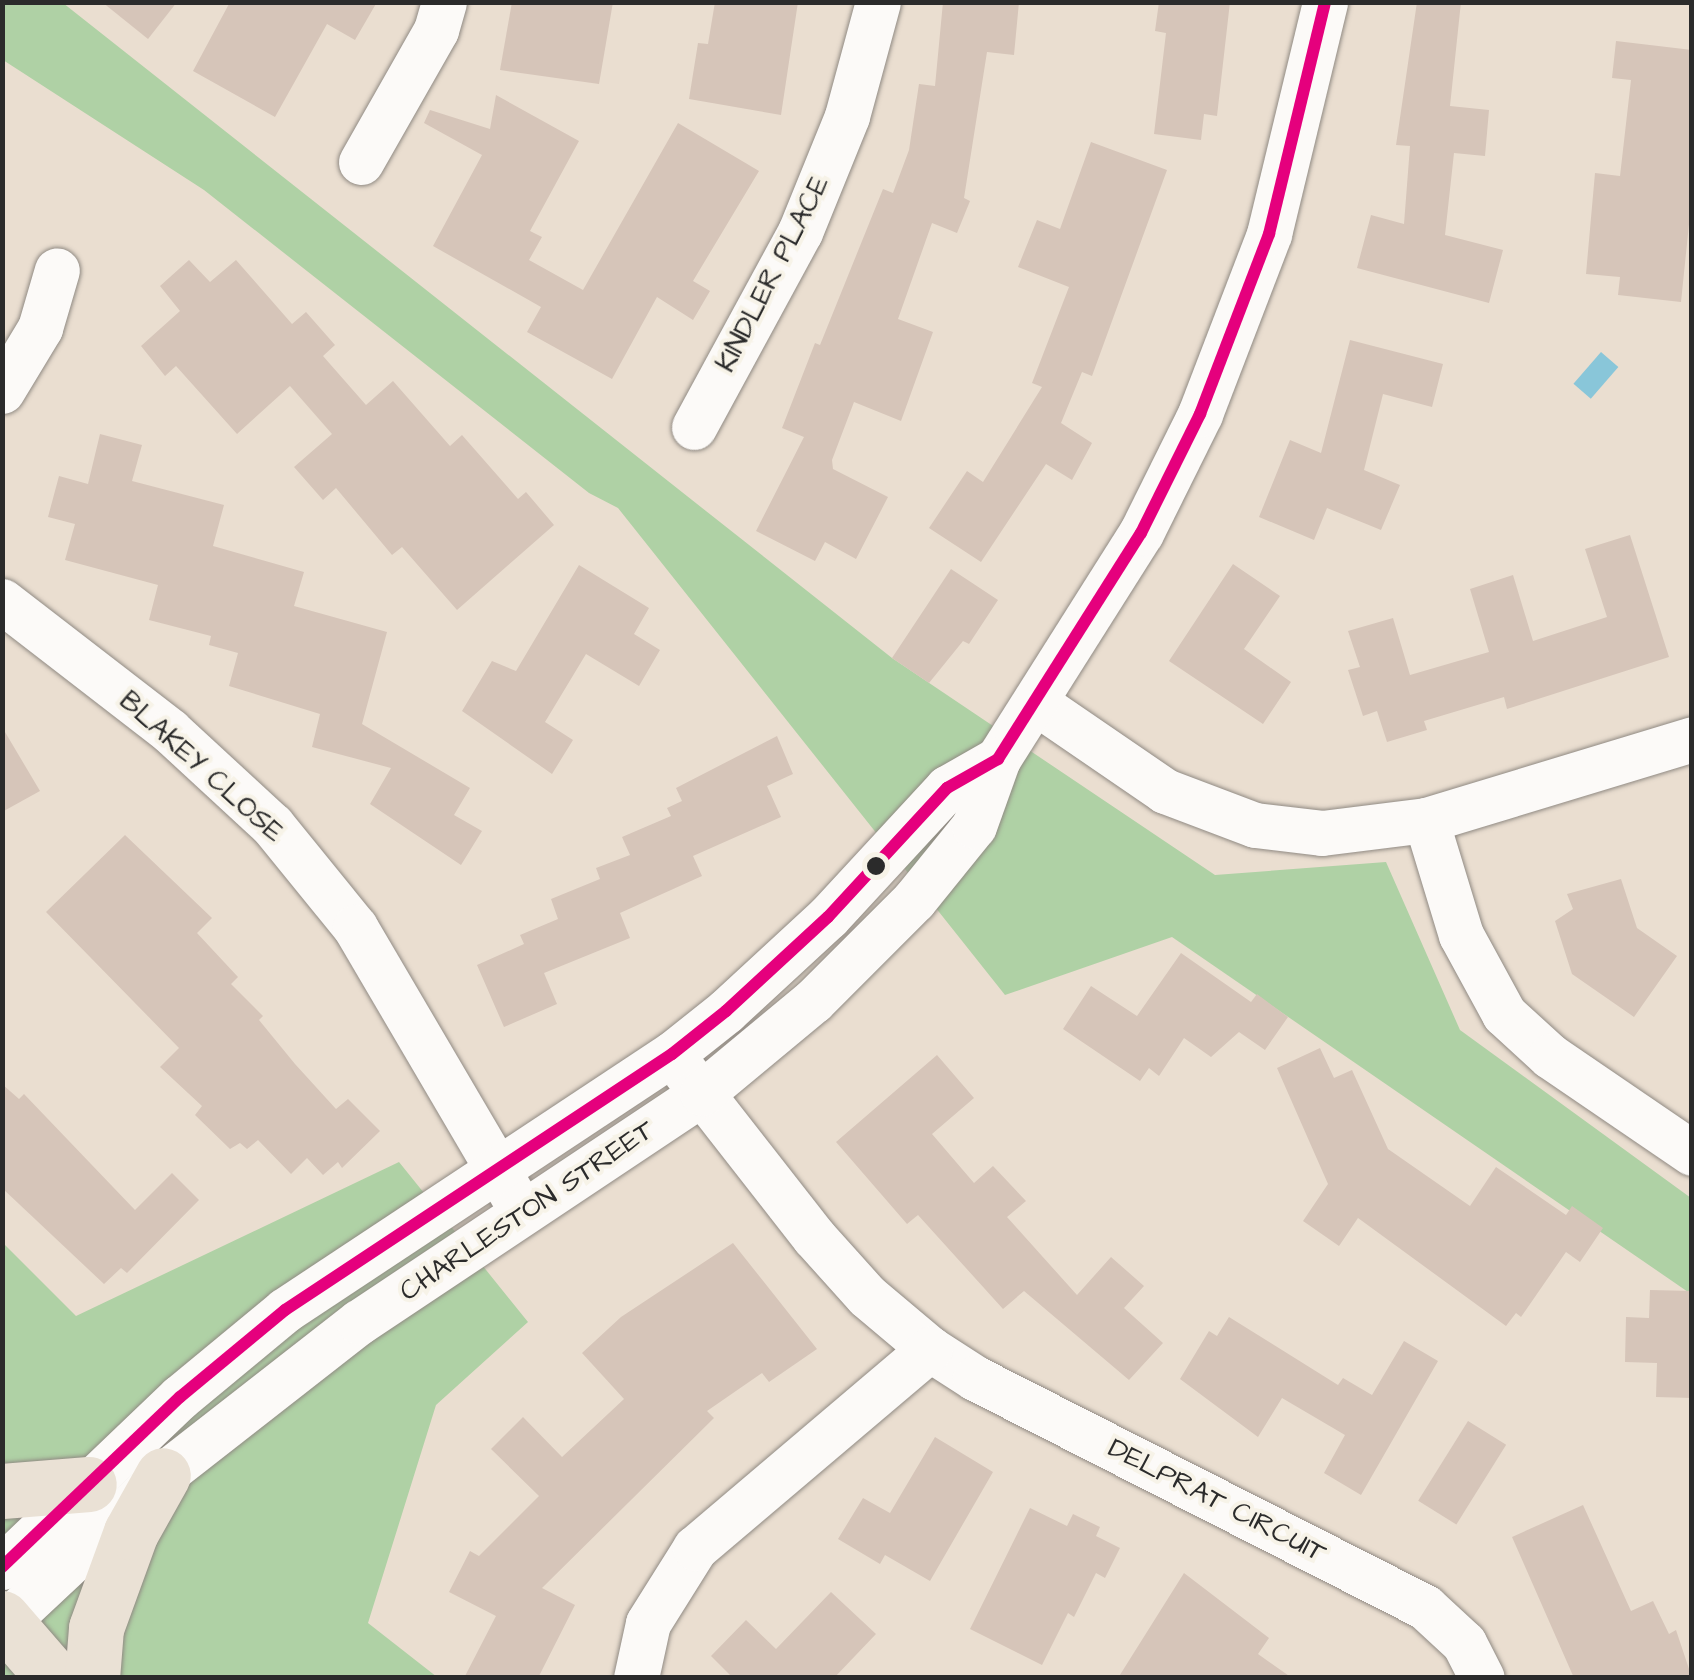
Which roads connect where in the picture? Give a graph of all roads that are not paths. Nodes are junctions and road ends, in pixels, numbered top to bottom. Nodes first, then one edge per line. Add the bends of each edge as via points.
1 (444, 2) edge
2 (878, 2) edge
3 (1324, 2) edge
4 (361, 162) dead end
5 (57, 270) dead end
6 (2, 390) edge
7 (694, 426) dead end
8 (2, 601) edge
9 (1038, 704) junction
10 (1692, 739) edge
11 (998, 759) junction
12 (1426, 820) junction
13 (672, 1054) junction
14 (702, 1094) junction
15 (1692, 1153) edge
16 (498, 1172) junction
17 (525, 1217) junction
18 (930, 1349) junction
19 (162, 1474) junction
20 (89, 1484) junction
21 (2, 1491) edge
22 (2, 1567) edge
23 (4, 1620) edge
24 (54, 1678) edge
25 (92, 1678) edge
26 (636, 1678) edge
27 (1482, 1678) edge

1 - 4 street via 436,30
2 - 7 street, KINDLER PLACE via 847,116 800,232
3 - 9 street, CHARLESTON STREET via 1269,234 1200,414 1142,532
5 - 6 street via 40,328
8 - 16 street, BLAKEY CLOSE via 170,731 272,824 355,927
9 - 11 street, CHARLESTON STREET
9 - 12 street via 1165,791 1223,816 1322,833
10 - 12 street
11 - 13 street, CHARLESTON STREET via 946,788 828,917
11 - 14 street, CHARLESTON STREET via 974,826 914,900 813,1001
12 - 15 street via 1461,935 1504,1014 1550,1056
13 - 14 street, DELPRAT CIRCUIT
13 - 16 street, CHARLESTON STREET
14 - 17 street, CHARLESTON STREET
14 - 18 street, DELPRAT CIRCUIT via 827,1252
16 - 17 street, BLAKEY CLOSE
16 - 20 street, CHARLESTON STREET via 396,1232 285,1310
17 - 19 street, CHARLESTON STREET via 359,1322
18 - 26 street via 695,1548 648,1623
18 - 27 street, DELPRAT CIRCUIT via 1425,1607 1464,1644
19 - 23 street, CHARLESTON STREET
19 - 25 main road via 130,1532 96,1628
20 - 21 main road
20 - 22 street, CHARLESTON STREET
23 - 24 main road

